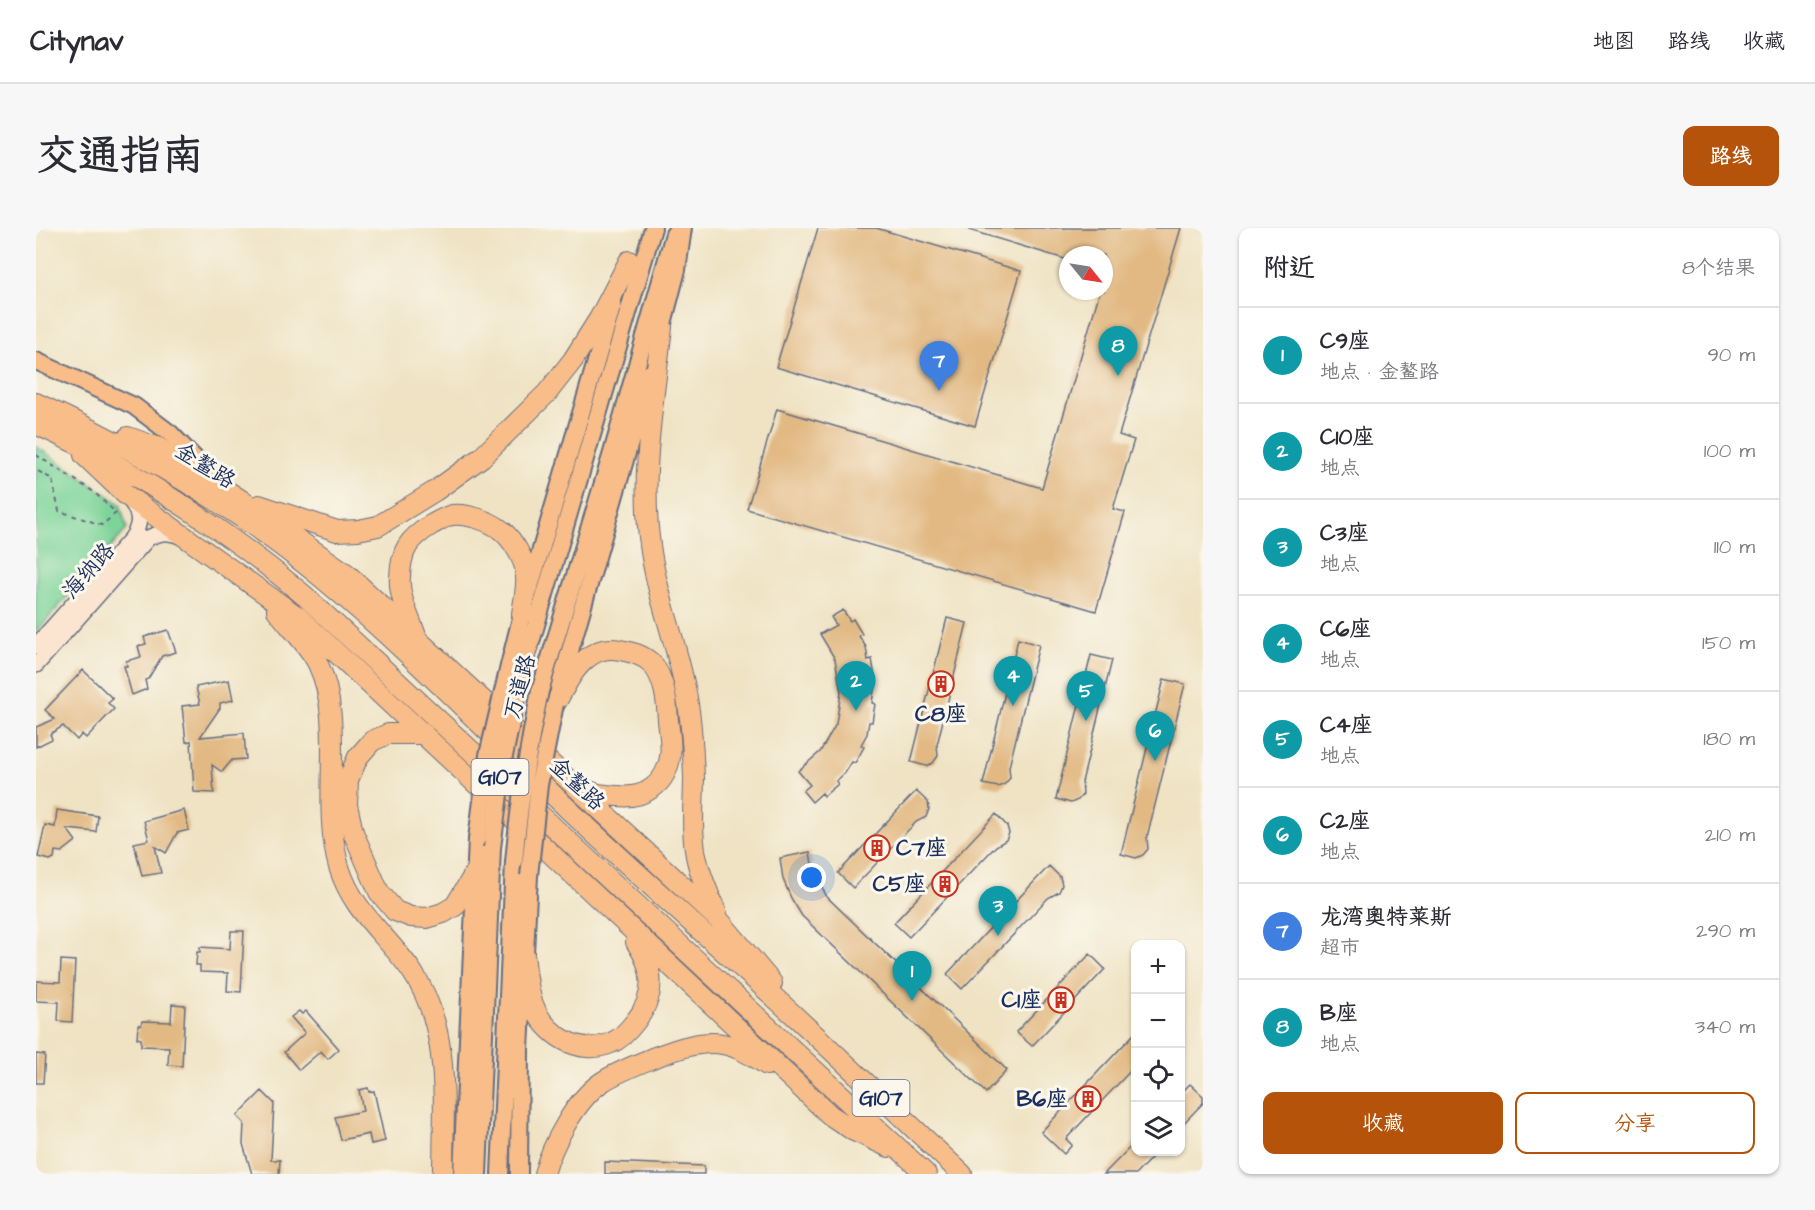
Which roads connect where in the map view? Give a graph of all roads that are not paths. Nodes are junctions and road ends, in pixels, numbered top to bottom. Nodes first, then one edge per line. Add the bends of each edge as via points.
1 (644, 228) edge
2 (653, 228) edge
3 (675, 228) edge
4 (683, 228) edge
5 (629, 261) junction
6 (662, 327) junction
7 (36, 361) edge
8 (36, 403) edge
9 (36, 424) edge
10 (72, 430) junction
11 (222, 488) junction
12 (126, 495) junction
13 (241, 500) junction
14 (187, 539) junction
15 (260, 589) junction
16 (522, 614) junction
17 (418, 641) junction
18 (36, 646) edge
19 (36, 665) edge
20 (515, 671) junction
21 (548, 697) junction
22 (424, 734) junction
23 (570, 780) junction
24 (475, 873) junction
25 (621, 920) junction
26 (719, 920) junction
27 (524, 954) junction
28 (801, 1022) junction
29 (800, 1085) junction
30 (904, 1153) junction
31 (443, 1174) edge
32 (462, 1174) edge
33 (478, 1174) edge
34 (500, 1174) edge
35 (519, 1174) edge
36 (544, 1174) edge
37 (926, 1174) edge
38 (962, 1174) edge

1 - 5 main road
2 - 20 main road, 万道路
3 - 21 main road, 万道路
4 - 6 main road
5 - 13 highway via 573,360 547,393 482,457 400,514 378,526 337,531
5 - 16 main road
6 - 21 main road
6 - 26 highway via 645,480 647,518 650,547 689,706 694,850
7 - 11 main road via 134,406 190,452
8 - 10 highway, G107
9 - 10 highway, G107
10 - 11 highway via 118,433 159,448
10 - 12 highway
10 - 28 highway, 金鳌路 / G107 via 128,448 217,501 320,576
10 - 30 highway, 金鳌路 / G107 via 261,559 304,596
11 - 13 highway
12 - 14 highway
12 - 18 street, 海纳路 via 139,512 139,527
13 - 17 highway via 347,574
14 - 15 highway
14 - 19 street, 海纳路 via 168,532 148,538
15 - 22 highway via 298,617
15 - 31 highway via 318,662 328,691 330,812 334,848 344,883 358,909 411,970 426,994 437,1025
16 - 17 highway via 526,585 524,565 516,548 501,530 466,516 452,515 410,540 403,554 399,579 402,597
16 - 20 main road
17 - 23 highway
20 - 24 main road, bridge via 488,754
20 - 33 main road, 万道路, bridge via 492,848
21 - 23 highway via 584,660 613,648 634,652 651,663 661,678 668,710 670,758 657,784 644,794 627,797 586,790
21 - 27 main road, bridge
21 - 34 main road, 万道路, bridge via 524,777 514,862
22 - 24 highway via 388,734 372,741 357,757 348,780 347,805 353,832 379,892 396,911 411,917 426,918 455,906
22 - 25 highway
23 - 26 highway
24 - 32 main road
25 - 27 highway via 645,954 652,981 648,1002 639,1017 625,1035 610,1044 576,1045 548,1029 532,1003
25 - 29 highway
26 - 28 highway
27 - 35 main road
28 - 38 highway, 金鳌路 / G107
29 - 30 highway via 830,1115 854,1131
29 - 36 highway via 757,1058 734,1049 714,1043 685,1045 601,1083 567,1122
30 - 37 highway, 金鳌路 / G107

